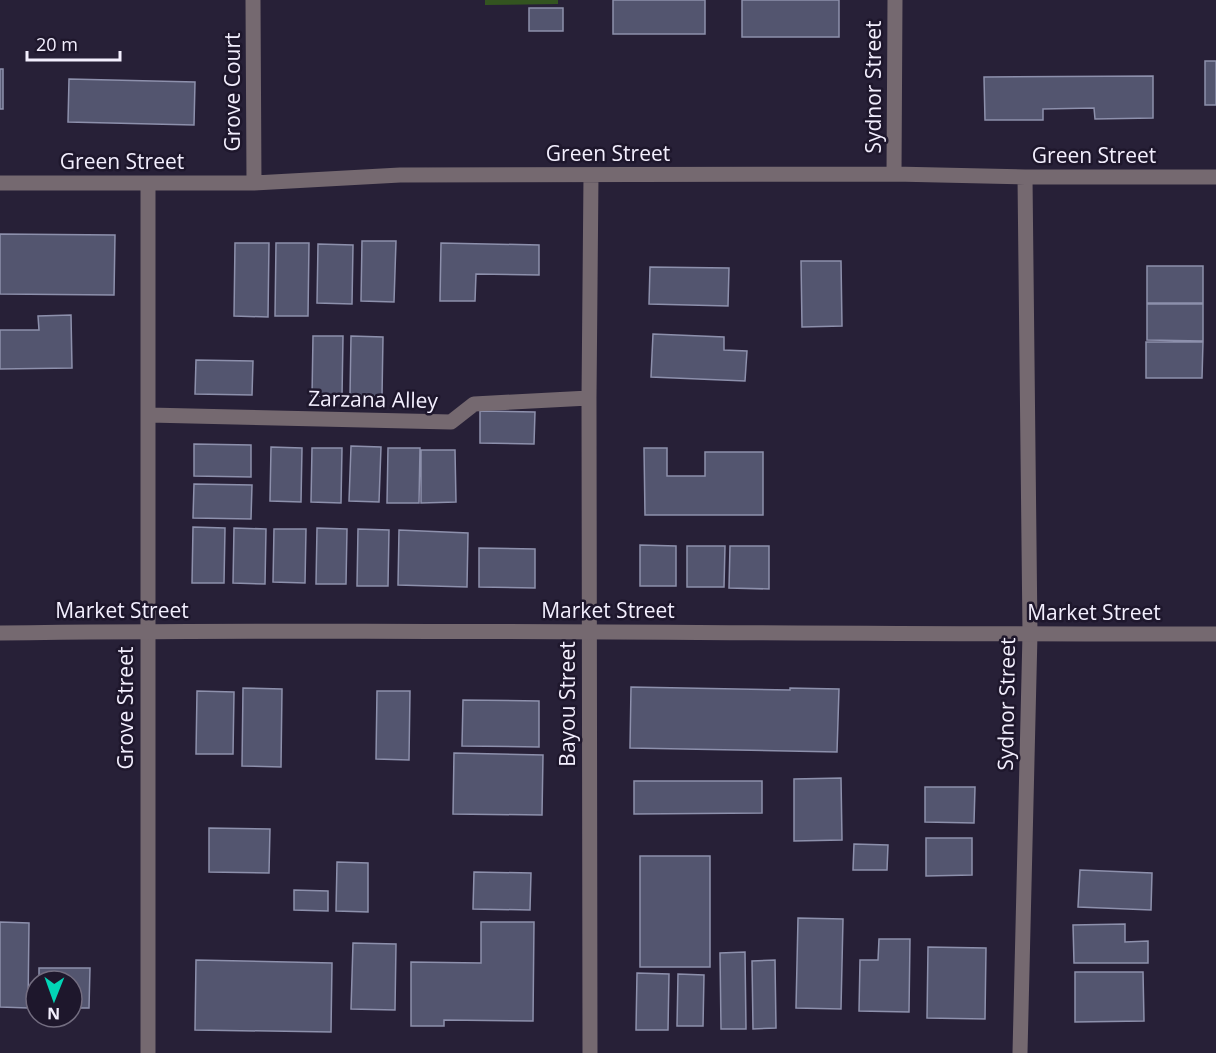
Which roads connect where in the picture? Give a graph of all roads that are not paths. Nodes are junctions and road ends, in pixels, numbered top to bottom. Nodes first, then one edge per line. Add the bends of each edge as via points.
1 (254, 0) edge
2 (895, 0) edge
3 (894, 174) junction
4 (591, 175) junction
5 (1025, 177) junction
6 (1216, 177) edge
7 (0, 183) edge
8 (148, 183) junction
9 (254, 183) junction
10 (589, 398) junction
11 (148, 416) junction
12 (147, 631) junction
13 (589, 631) junction
14 (0, 633) edge
15 (1030, 634) junction
16 (1216, 634) edge
17 (148, 1053) edge
18 (590, 1053) edge
19 (1020, 1053) edge

1 - 9 street, Grove Court
2 - 3 street, Sydnor Street
3 - 4 street, Green Street
3 - 5 street, Green Street
4 - 9 street, Green Street via 400,175
4 - 10 street, Bayou Street
5 - 6 street, Green Street
5 - 15 street, Sydnor Street
7 - 8 street, Green Street
8 - 9 street, Green Street
8 - 11 street, Grove Street
10 - 11 street, Zarzana Alley via 474,404 451,422
10 - 13 street, Bayou Street
11 - 12 street, Grove Street
12 - 13 street, Market Street
12 - 14 street, Market Street
12 - 17 street, Grove Street
13 - 15 street, Market Street
13 - 18 street, Bayou Street
15 - 16 street, Market Street
15 - 19 street, Sydnor Street

